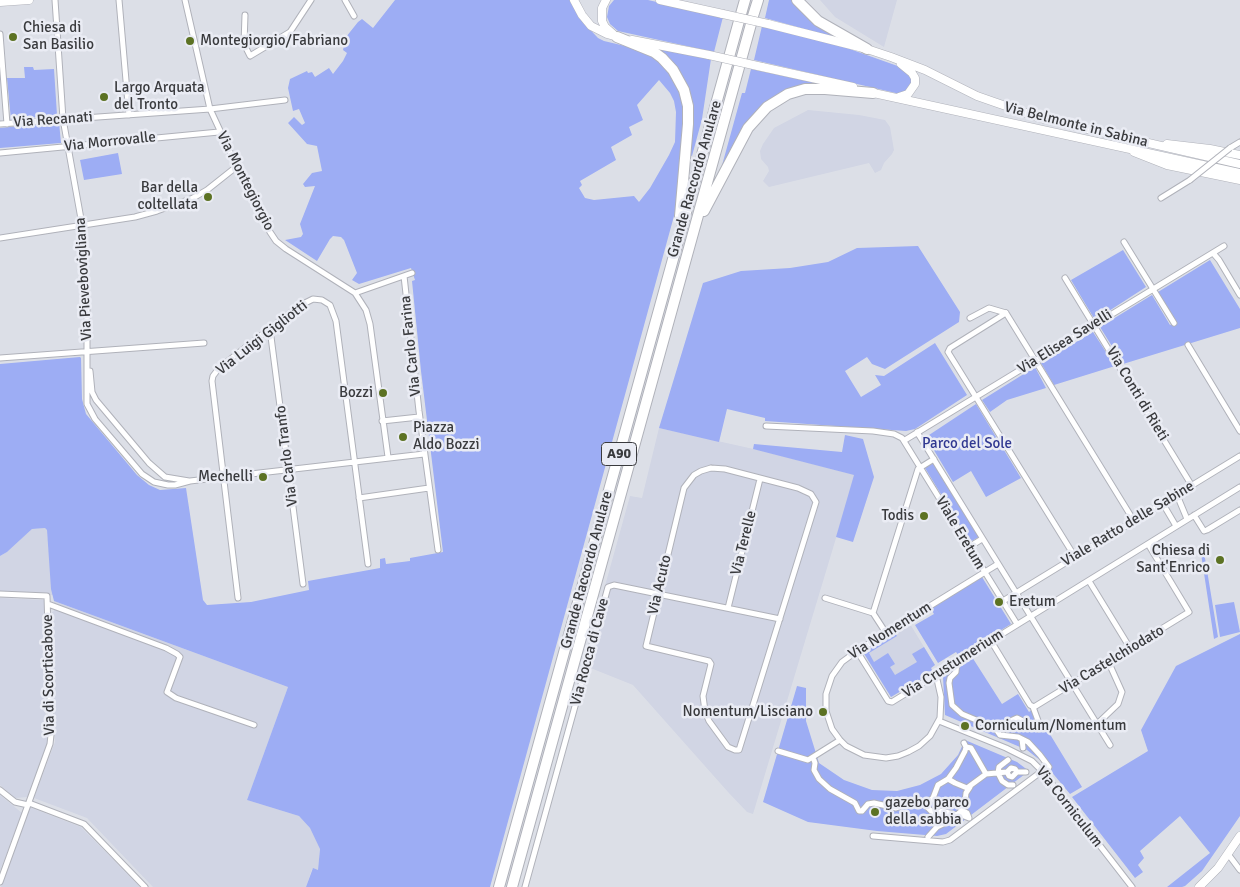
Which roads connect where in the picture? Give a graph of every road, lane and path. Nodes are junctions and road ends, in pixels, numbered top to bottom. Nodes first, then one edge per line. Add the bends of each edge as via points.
1 (29, 0) edge
2 (55, 0) edge
3 (119, 0) edge
4 (186, 0) edge
5 (311, 0) edge
6 (345, 0) edge
7 (574, 0) edge
8 (606, 0) edge
9 (660, 0) edge
10 (745, 0) edge
11 (758, 0) edge
12 (797, 0) edge
13 (0, 2) edge
14 (245, 15) dead end
15 (354, 16) dead end
16 (0, 34) edge
17 (617, 37) junction
18 (867, 49) junction
19 (891, 57) junction
20 (872, 93) junction
21 (894, 98) junction
22 (285, 100) dead end
23 (210, 109) junction
24 (129, 115) junction
25 (63, 119) junction
26 (0, 124) edge
27 (7, 124) junction
28 (219, 132) junction
29 (1240, 142) edge
30 (1152, 144) junction
31 (1124, 146) junction
32 (67, 147) junction
33 (0, 153) edge
34 (1240, 156) edge
35 (1240, 164) edge
36 (236, 167) junction
37 (1240, 172) edge
38 (1240, 180) edge
39 (1161, 198) dead end
40 (82, 224) junction
41 (680, 232) junction
42 (694, 232) junction
43 (0, 238) edge
44 (1124, 242) dead end
45 (1224, 246) dead end
46 (1213, 253) junction
47 (412, 273) dead end
48 (404, 276) junction
49 (1065, 278) dead end
50 (1153, 288) junction
51 (355, 293) junction
52 (1240, 295) edge
53 (1006, 314) junction
54 (970, 318) dead end
55 (1174, 323) dead end
56 (1094, 324) junction
57 (270, 329) junction
58 (204, 343) dead end
59 (1188, 345) dead end
60 (88, 351) junction
61 (0, 358) edge
62 (1035, 360) junction
63 (975, 397) junction
64 (419, 417) junction
65 (382, 421) junction
66 (766, 426) dead end
67 (1240, 431) edge
68 (918, 432) junction
69 (905, 440) junction
70 (424, 454) junction
71 (1240, 456) edge
72 (388, 457) junction
73 (934, 459) junction
74 (354, 461) junction
75 (920, 467) junction
76 (288, 470) junction
77 (223, 477) junction
78 (760, 479) junction
79 (190, 481) junction
80 (1192, 486) junction
81 (1240, 487) edge
82 (429, 488) junction
83 (1176, 495) junction
84 (359, 498) junction
85 (1163, 504) junction
86 (1240, 510) edge
87 (1194, 515) junction
88 (1187, 519) junction
89 (1134, 521) junction
90 (1176, 526) junction
91 (982, 539) junction
92 (1148, 544) junction
93 (969, 547) junction
94 (438, 550) dead end
95 (1075, 557) junction
96 (368, 564) dead end
97 (998, 564) junction
98 (984, 572) junction
99 (1089, 581) junction
100 (302, 584) dead end
101 (1016, 593) junction
102 (0, 594) edge
103 (658, 594) junction
104 (238, 598) dead end
105 (825, 598) dead end
106 (1002, 601) junction
107 (48, 604) junction
108 (728, 608) junction
109 (873, 613) junction
110 (1030, 616) junction
111 (780, 619) junction
112 (1017, 624) junction
113 (886, 633) junction
114 (991, 641) junction
115 (1130, 648) junction
116 (857, 650) junction
117 (1108, 661) junction
118 (957, 662) junction
119 (936, 676) junction
120 (1072, 684) junction
121 (1033, 707) junction
122 (939, 721) junction
123 (1097, 724) junction
124 (254, 725) dead end
125 (995, 728) junction
126 (1022, 739) junction
127 (840, 740) junction
128 (1110, 745) dead end
129 (1023, 748) dead end
130 (778, 751) dead end
131 (814, 760) dead end
132 (1008, 760) dead end
133 (1045, 770) junction
134 (1026, 772) dead end
135 (998, 773) junction
136 (986, 774) junction
137 (948, 779) junction
138 (970, 786) junction
139 (1013, 786) dead end
140 (0, 790) edge
141 (28, 804) junction
142 (925, 805) junction
143 (961, 813) junction
144 (873, 836) dead end
145 (1240, 836) edge
146 (928, 837) dead end
147 (1228, 854) junction
148 (1240, 870) edge
149 (0, 882) edge
150 (145, 887) edge
151 (499, 887) edge
152 (512, 887) edge
153 (525, 887) edge
154 (1132, 887) edge
155 (1199, 887) edge

1 - 13 main road
2 - 25 street, Via Pievebovigliana
3 - 24 street
4 - 23 street, Via Montegiorgio
5 - 14 street via 287,34 250,56 244,44
6 - 15 street
7 - 17 main road, Via Belmonte in Sabina via 591,26
8 - 17 main road via 602,21 606,29
9 - 18 main road, Via Belmonte in Sabina, bridge
10 - 41 highway, Grande Raccordo Anulare / A90
11 - 42 highway, Grande Raccordo Anulare / A90
12 - 18 highway via 818,21
16 - 27 street
17 - 20 main road, Via Belmonte in Sabina, bridge
17 - 41 highway via 662,58 678,77 686,95 688,124
18 - 19 main road, Via Belmonte in Sabina
19 - 21 main road, Via Belmonte in Sabina via 910,70 915,80 910,92
19 - 30 main road, Via Belmonte in Sabina via 1025,114
20 - 21 main road, Via Belmonte in Sabina
20 - 42 highway via 805,89 788,94 767,107 748,128
21 - 31 main road, Via Belmonte in Sabina
22 - 23 street, Via Recanati
23 - 24 street, Via Recanati
23 - 28 street, Via Montegiorgio
24 - 25 street, Via Recanati
25 - 27 street, Via Recanati
25 - 32 street, Via Pievebovigliana
26 - 27 street, Via Recanati
28 - 32 street, Via Morrovalle
28 - 36 street, Via Montegiorgio
29 - 39 street, bridge
30 - 34 main road via 1184,145
30 - 35 main road, Via Belmonte in Sabina
31 - 37 main road, Via Belmonte in Sabina
31 - 38 main road via 1162,164
32 - 33 street, Via Morrovalle
32 - 40 street, Via Pievebovigliana
36 - 40 street via 202,193 178,205 135,217
36 - 51 street, Via Montegiorgio via 276,241
40 - 43 street
40 - 60 street, Via Pievebovigliana
41 - 151 highway, Grande Raccordo Anulare / A90
42 - 152 highway, Grande Raccordo Anulare / A90
44 - 50 street
45 - 46 street, Via Elisea Savelli
46 - 50 street, Via Elisea Savelli
46 - 52 street
47 - 48 street
48 - 51 street
48 - 64 street, Via Carlo Farina
49 - 56 street, Via Conti di Rieti
50 - 55 street
50 - 56 street, Via Elisea Savelli
51 - 65 street via 370,324
53 - 54 street via 989,308
53 - 62 street
53 - 63 street via 948,350
56 - 62 street, Via Elisea Savelli
56 - 80 street, Via Conti di Rieti
57 - 74 street, Via Luigi Gigliotti via 310,300 322,300 331,307 338,331
57 - 76 street, Via Carlo Tranfo
57 - 77 street, Via Luigi Gigliotti via 218,368 213,376 212,392
58 - 60 street
59 - 67 street
60 - 61 street
60 - 79 street via 92,392 98,403 159,474
60 - 79 street via 87,404 95,419 145,477 168,485
62 - 63 street, Via Elisea Savelli
62 - 89 street
63 - 68 street, Via Elisea Savelli
63 - 95 street
64 - 65 street
64 - 70 street
65 - 72 street
66 - 69 street via 873,431 897,435
68 - 69 street, Via Elisea Savelli
68 - 73 street, Viale Eretum
69 - 75 street, Viale Eretum
70 - 72 street
70 - 82 street
71 - 80 street, Viale Ratto delle Sabine
72 - 74 street
73 - 75 street
73 - 91 street, Viale Eretum
74 - 76 street
74 - 84 street, Via Luigi Gigliotti
75 - 93 street, Viale Eretum
75 - 109 street
76 - 77 street
76 - 100 street, Via Carlo Tranfo
77 - 79 street
77 - 104 street, Via Luigi Gigliotti
78 - 103 street, Via Acuto via 714,468 690,478 682,493
78 - 108 street, Via Terelle
78 - 111 street, Via Acuto via 804,490 814,496 816,502
80 - 83 street, Viale Ratto delle Sabine
81 - 87 street, Viale Ratto delle Sabine
82 - 84 street
82 - 94 street
83 - 85 street, Viale Ratto delle Sabine
83 - 88 street
84 - 96 street, Via Luigi Gigliotti
85 - 89 street, Viale Ratto delle Sabine
85 - 90 street
86 - 87 street via 1204,531
87 - 88 street, Viale Ratto delle Sabine
88 - 90 street, Viale Ratto delle Sabine
89 - 95 street, Viale Ratto delle Sabine
90 - 92 street, Viale Ratto delle Sabine
91 - 93 street
91 - 97 street, Viale Eretum
92 - 99 street, Viale Ratto delle Sabine
92 - 115 street, Via Castelchiodato via 1189,612
93 - 98 street, Viale Eretum
95 - 101 street, Viale Ratto delle Sabine
97 - 98 street, Via Nomentum
97 - 101 street, Viale Eretum
98 - 106 street, Viale Eretum
98 - 113 street, Via Nomentum
99 - 110 street, Viale Ratto delle Sabine
99 - 115 street
101 - 106 street, Viale Ratto delle Sabine
101 - 110 street, Viale Eretum
102 - 107 street, Via di Scorticabove via 47,596
103 - 108 street, Via Rocca di Cave
103 - 111 street, Via Acuto via 646,646 709,661 704,711 728,747 735,750 739,750
103 - 153 street, Via Rocca di Cave via 614,585 608,587
105 - 109 street
106 - 112 street, Viale Eretum
107 - 124 street via 177,654 180,657 167,692
107 - 141 street, Via di Scorticabove via 50,744
108 - 111 street, Via Rocca di Cave
109 - 113 street
110 - 112 street, Viale Ratto delle Sabine
110 - 120 street, Viale Eretum
112 - 114 street, Via Crustumerium
113 - 116 street, Via Nomentum
114 - 118 street, Via Crustumerium
114 - 121 street
115 - 117 street, Via Castelchiodato
116 - 119 street, Via Crustumerium via 889,702
116 - 127 street, Via Nomentum via 838,666 827,690 828,717
117 - 120 street, Via Castelchiodato
117 - 123 street via 1122,692 1118,704
118 - 119 street, Via Crustumerium
118 - 125 street via 956,672 949,683 952,705 962,714
119 - 122 street via 941,697
120 - 121 street, Via Castelchiodato
120 - 123 street, Viale Eretum
121 - 125 street via 1040,726 1038,729 1017,718
122 - 127 street via 919,746 894,757 864,754
122 - 133 street, Via Corniculum via 1023,755
123 - 128 street, Viale Eretum
125 - 126 street via 1000,735
126 - 129 street
126 - 133 street via 1040,755 1048,767
127 - 130 street via 808,760
131 - 142 street via 814,770 819,779 862,811 874,803 896,808 907,804
132 - 135 street via 999,767
133 - 144 street via 950,840
133 - 154 street, Via Corniculum
134 - 135 street via 1011,768
135 - 136 street
135 - 139 street via 1002,781
136 - 137 street via 971,748 965,745
136 - 138 street
137 - 138 street
137 - 142 street via 938,785 933,798
138 - 143 street
140 - 141 street via 15,802
141 - 149 street, Via di Scorticabove
141 - 150 street via 84,824
142 - 143 street via 937,813
143 - 146 street via 937,827
145 - 147 main road
147 - 148 street
147 - 155 main road

